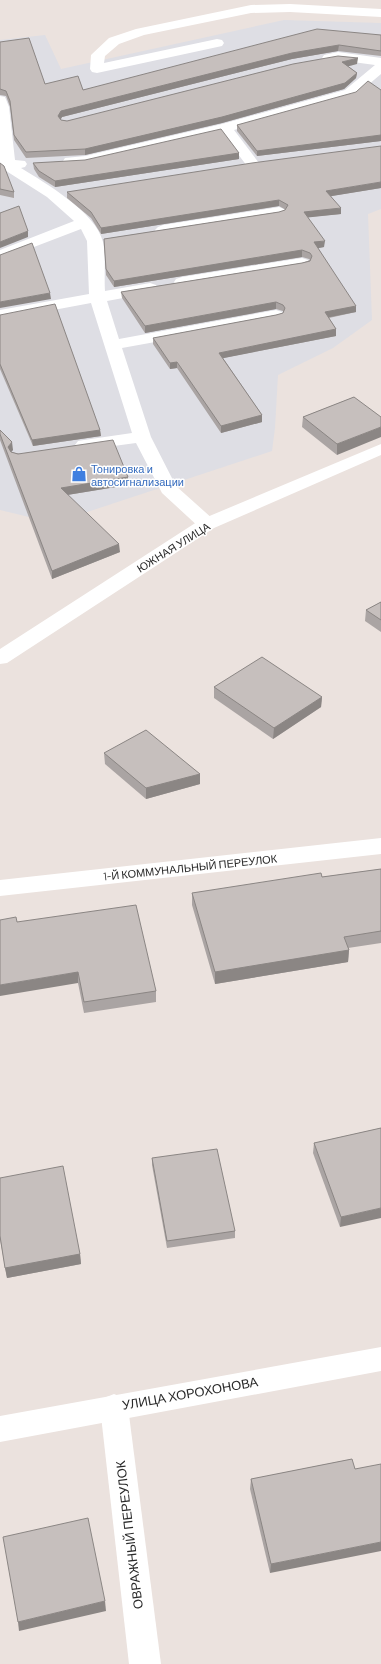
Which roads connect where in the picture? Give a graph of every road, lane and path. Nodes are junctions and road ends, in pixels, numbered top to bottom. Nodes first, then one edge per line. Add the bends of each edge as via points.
1 (381, 12) edge
2 (217, 43) dead end
3 (315, 60) edge
4 (381, 62) edge
5 (381, 67) edge
6 (0, 100) edge
7 (225, 128) junction
8 (267, 161) edge
9 (54, 162) edge
10 (4, 163) edge
11 (252, 163) junction
12 (31, 164) dead end
13 (236, 166) edge
14 (279, 212) edge
15 (85, 222) junction
16 (148, 233) edge
17 (0, 256) edge
18 (302, 263) edge
19 (97, 296) junction
20 (0, 315) edge
21 (276, 315) edge
22 (112, 345) junction
23 (142, 437) junction
24 (65, 448) edge
25 (381, 449) edge
26 (207, 524) junction
27 (0, 658) edge
28 (381, 846) edge
29 (0, 888) edge
30 (381, 1359) edge
31 (114, 1407) junction
32 (0, 1429) edge
33 (145, 1664) edge

1 - 2 street via 251,9 141,32 114,42 98,55 97,69
3 - 4 street via 338,56
5 - 7 street via 350,93
6 - 10 street
7 - 9 street via 85,160
7 - 11 street
8 - 11 street
10 - 12 street
10 - 15 street via 60,193
11 - 13 street
14 - 16 street
15 - 17 street
15 - 19 street via 102,240
18 - 19 street
19 - 20 street
19 - 22 street
21 - 22 street
22 - 23 street
23 - 24 street
23 - 26 street via 168,489
25 - 26 street, ЮЖНАЯ УЛИЦА
26 - 27 street, ЮЖНАЯ УЛИЦА
28 - 29 street, 1-Й КОММУНАЛЬНЫЙ ПЕРЕУЛОК
30 - 31 street, УЛИЦА ХОРОХОНОВА
31 - 32 street, УЛИЦА ХОРОХОНОВА
31 - 33 street, ОВРАЖНЫЙ ПЕРЕУЛОК

